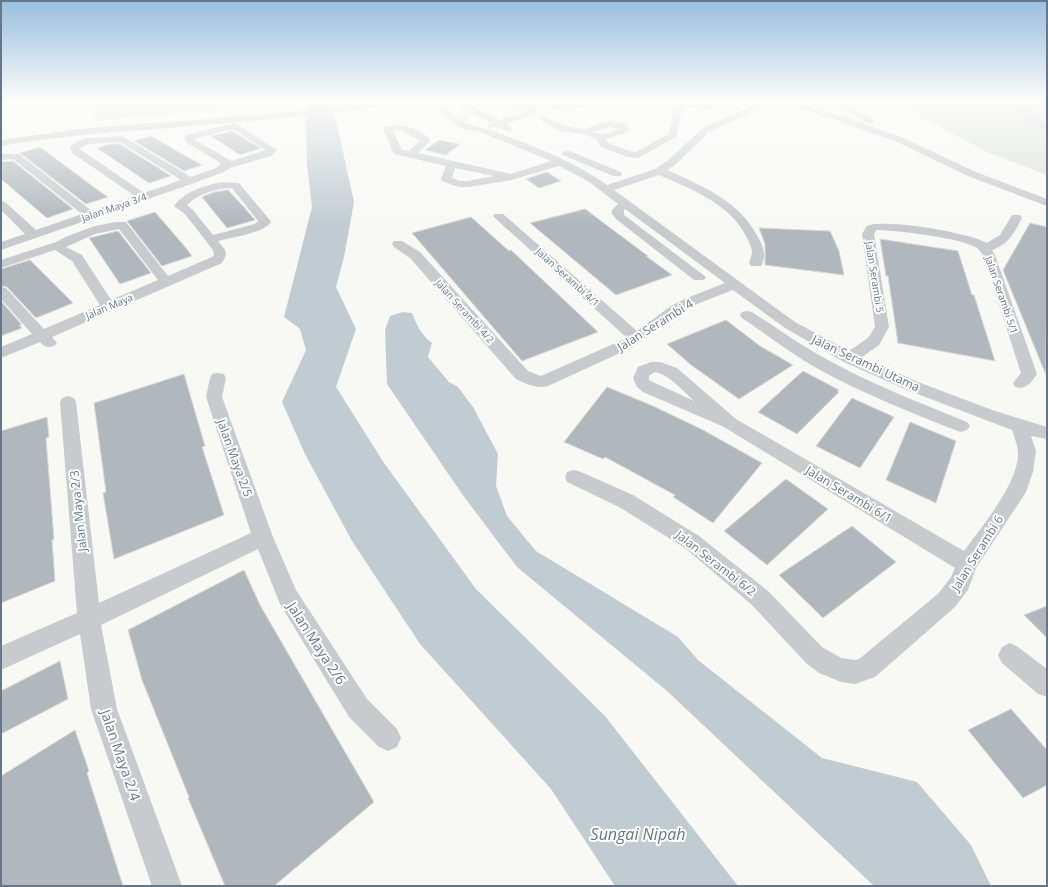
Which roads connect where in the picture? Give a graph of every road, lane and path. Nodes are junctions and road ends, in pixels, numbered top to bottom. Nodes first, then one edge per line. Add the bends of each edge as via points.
1 (11, 141) edge
2 (87, 141) edge
3 (126, 141) edge
4 (191, 141) edge
5 (259, 141) edge
6 (511, 141) edge
7 (537, 141) edge
8 (602, 141) edge
9 (662, 141) edge
10 (694, 141) edge
11 (903, 141) edge
12 (1, 143) edge
13 (558, 153) junction
14 (411, 155) dead end
15 (1, 157) edge
16 (451, 164) junction
17 (226, 166) junction
18 (660, 171) junction
19 (617, 174) dead end
20 (511, 177) junction
21 (190, 181) junction
22 (606, 189) junction
23 (143, 197) junction
24 (625, 203) junction
25 (1047, 203) edge
26 (1, 204) edge
27 (90, 215) junction
28 (499, 216) dead end
29 (1016, 218) dead end
30 (34, 235) junction
31 (211, 239) junction
32 (398, 244) dead end
33 (1, 246) edge
34 (60, 247) junction
35 (985, 248) junction
36 (687, 249) junction
37 (670, 255) junction
38 (1, 264) edge
39 (756, 264) dead end
40 (699, 277) dead end
41 (166, 282) junction
42 (735, 284) junction
43 (1, 290) edge
44 (108, 306) junction
45 (747, 315) dead end
46 (790, 325) junction
47 (775, 334) junction
48 (46, 339) junction
49 (637, 339) junction
50 (1, 353) edge
51 (850, 358) junction
52 (218, 378) dead end
53 (530, 379) joint
54 (1021, 383) dead end
55 (921, 389) junction
56 (68, 402) dead end
57 (911, 406) junction
58 (730, 423) junction
59 (962, 426) dead end
60 (1020, 427) junction
61 (1047, 433) edge
62 (574, 477) dead end
63 (264, 537) junction
64 (968, 564) junction
65 (89, 619) junction
66 (1010, 655) dead end
67 (1, 658) edge
68 (841, 670) joint
69 (1047, 685) edge
70 (388, 738) dead end
71 (167, 886) edge

1 - 12 street
2 - 23 street via 77,145 76,151
3 - 21 street
4 - 17 street, Jalan Maya 3/4 via 226,162
5 - 17 street, Jalan Maya 3/4 via 272,150 267,154
6 - 13 street, Jalan Serambi Utama via 536,151
7 - 13 street
8 - 9 street via 604,145 638,155
10 - 18 street
11 - 25 street via 985,179
13 - 19 street
13 - 20 street
13 - 22 street, Jalan Serambi Utama via 577,170
14 - 16 street
15 - 27 street via 15,156
16 - 20 street
16 - 20 street via 446,179 459,184
17 - 21 street, Jalan Maya 3/4
18 - 22 street
18 - 39 street via 686,182 741,217 756,243
21 - 23 street, Jalan Maya 3/4
22 - 24 street, Jalan Serambi Utama
23 - 27 street, Jalan Maya 3/4
24 - 36 street, Jalan Serambi Utama
24 - 37 street via 618,210 620,217
26 - 30 street
27 - 30 street, Jalan Maya 3/4
28 - 49 street, Jalan Serambi 4/1
29 - 35 street, Jalan Serambi 5/1 via 1008,233 997,245
30 - 33 street, Jalan Maya 3/4
31 - 31 street via 189,212 180,206 194,194 233,185 266,222 259,227
31 - 41 street, Jalan Maya via 219,250 217,260
32 - 53 street, Jalan Serambi 4/2 via 415,255 515,368
34 - 38 street via 41,250
34 - 41 street via 67,240 80,235 122,225
34 - 44 street via 77,258
35 - 51 street, Jalan Serambi 5 via 960,237 881,226 869,230 882,327 876,339
35 - 54 street, Jalan Serambi 5/1 via 1028,374
36 - 37 street
36 - 42 street, Jalan Serambi Utama
37 - 40 street
41 - 44 street, Jalan Maya
42 - 46 street, Jalan Serambi Utama
42 - 49 street, Jalan Serambi 4 via 696,299 669,314
43 - 48 street
44 - 48 street, Jalan Maya
45 - 47 street, Jalan Serambi Utama
46 - 47 street
46 - 51 street, Jalan Serambi Utama
47 - 57 street, Jalan Serambi Utama via 834,371
48 - 50 street, Jalan Maya
49 - 53 street, Jalan Serambi 4 via 552,379 542,382
51 - 55 street, Jalan Serambi Utama
52 - 63 street, Jalan Maya 2/5 via 214,397
55 - 57 street
55 - 60 street, Jalan Serambi Utama
56 - 65 street, Jalan Maya 2/3
57 - 59 street, Jalan Serambi Utama
58 - 58 street, Jalan Serambi 6/1 via 671,372 652,367 641,375 643,384 649,388
58 - 64 street, Jalan Serambi 6/1
60 - 61 street, Jalan Serambi Utama
60 - 64 street, Jalan Serambi 6 via 1027,451 1024,472 1016,492
62 - 68 street, Jalan Serambi 6/2 via 626,501 692,542 760,598 814,655
63 - 65 street
63 - 70 street, Jalan Maya 2/6 via 288,597 358,708
64 - 68 street, Jalan Serambi 6 via 960,583 946,600 866,668 855,672
65 - 67 street
65 - 71 street, Jalan Maya 2/4 via 104,709
66 - 69 street

